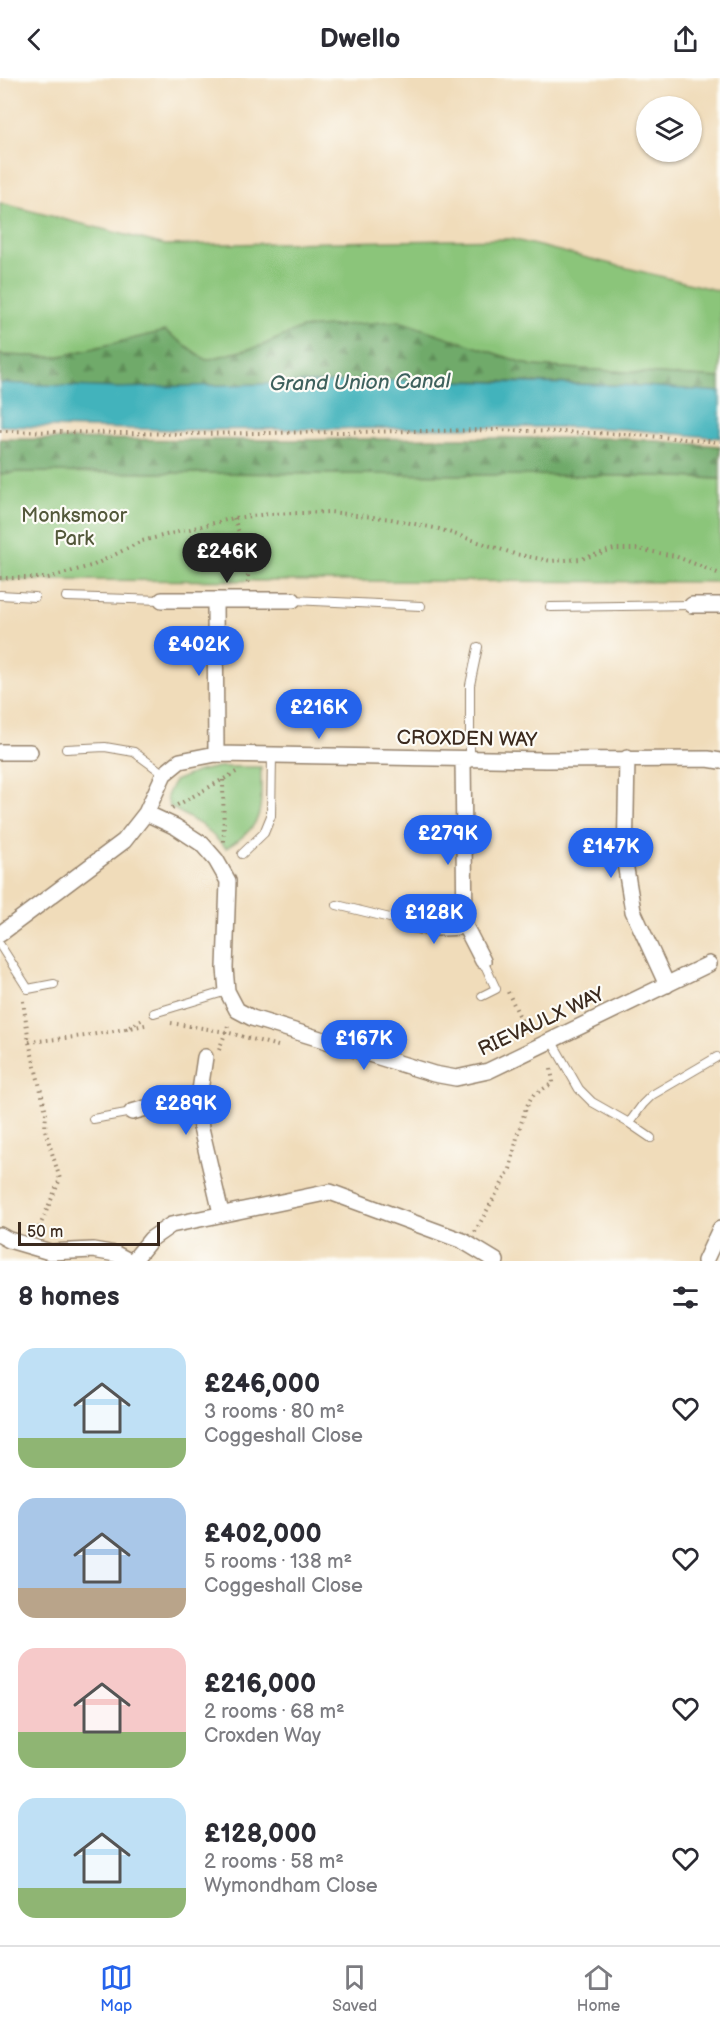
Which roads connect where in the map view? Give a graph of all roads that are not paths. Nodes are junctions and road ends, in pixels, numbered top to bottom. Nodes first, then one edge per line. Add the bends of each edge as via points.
1 (0, 595) edge
2 (35, 597) dead end
3 (66, 597) dead end
4 (162, 600) joint
5 (214, 600) junction
6 (293, 600) joint
7 (693, 605) joint
8 (720, 605) edge
9 (421, 606) dead end
10 (550, 607) dead end
11 (478, 647) dead end
12 (66, 749) dead end
13 (0, 752) edge
14 (30, 752) dead end
15 (216, 754) junction
16 (272, 756) junction
17 (627, 758) junction
18 (467, 759) junction
19 (720, 761) edge
20 (164, 774) junction
21 (151, 815) junction
22 (242, 854) dead end
23 (337, 904) dead end
24 (406, 922) joint
25 (465, 926) junction
26 (0, 934) edge
27 (0, 945) edge
28 (483, 961) joint
29 (709, 964) dead end
30 (54, 984) dead end
31 (667, 985) junction
32 (227, 991) junction
33 (482, 996) dead end
34 (154, 1013) road end
35 (551, 1040) junction
36 (205, 1056) road end
37 (717, 1057) dead end
38 (198, 1104) junction
39 (132, 1112) joint
40 (93, 1119) dead end
41 (629, 1123) junction
42 (651, 1138) dead end
43 (220, 1214) junction
44 (720, 1229) edge
45 (0, 1235) edge
46 (708, 1260) edge
47 (131, 1261) edge
48 (495, 1261) edge

1 - 2 lane
3 - 4 lane
4 - 5 street
5 - 6 street
5 - 15 street
6 - 9 lane
7 - 8 street
7 - 10 lane
11 - 18 lane via 470,685
12 - 20 lane via 105,747 134,753
13 - 14 street
15 - 16 street, CROXDEN WAY
15 - 20 street, CROXDEN WAY via 180,761
16 - 18 street, CROXDEN WAY
16 - 22 lane via 271,816 264,833
17 - 18 street, CROXDEN WAY
17 - 19 street, CROXDEN WAY
17 - 31 street via 625,863 633,910
18 - 25 street
20 - 21 street
21 - 26 street via 124,841
21 - 32 street via 202,844 228,881
23 - 24 lane
24 - 25 street via 442,930
25 - 28 street
27 - 30 lane via 28,988
28 - 33 lane via 496,989
29 - 31 street, RIEVAULX WAY
31 - 35 street, RIEVAULX WAY
32 - 34 lane
32 - 35 street, RIEVAULX WAY via 237,1010 252,1018 456,1078 488,1071
35 - 41 lane via 579,1089 592,1102
36 - 38 street
37 - 41 lane via 652,1095
38 - 39 street via 166,1102
38 - 43 street
39 - 40 lane
41 - 42 lane
43 - 47 street via 171,1225
43 - 48 street via 330,1192 468,1244
44 - 46 street
45 - 47 street via 50,1252 93,1250

